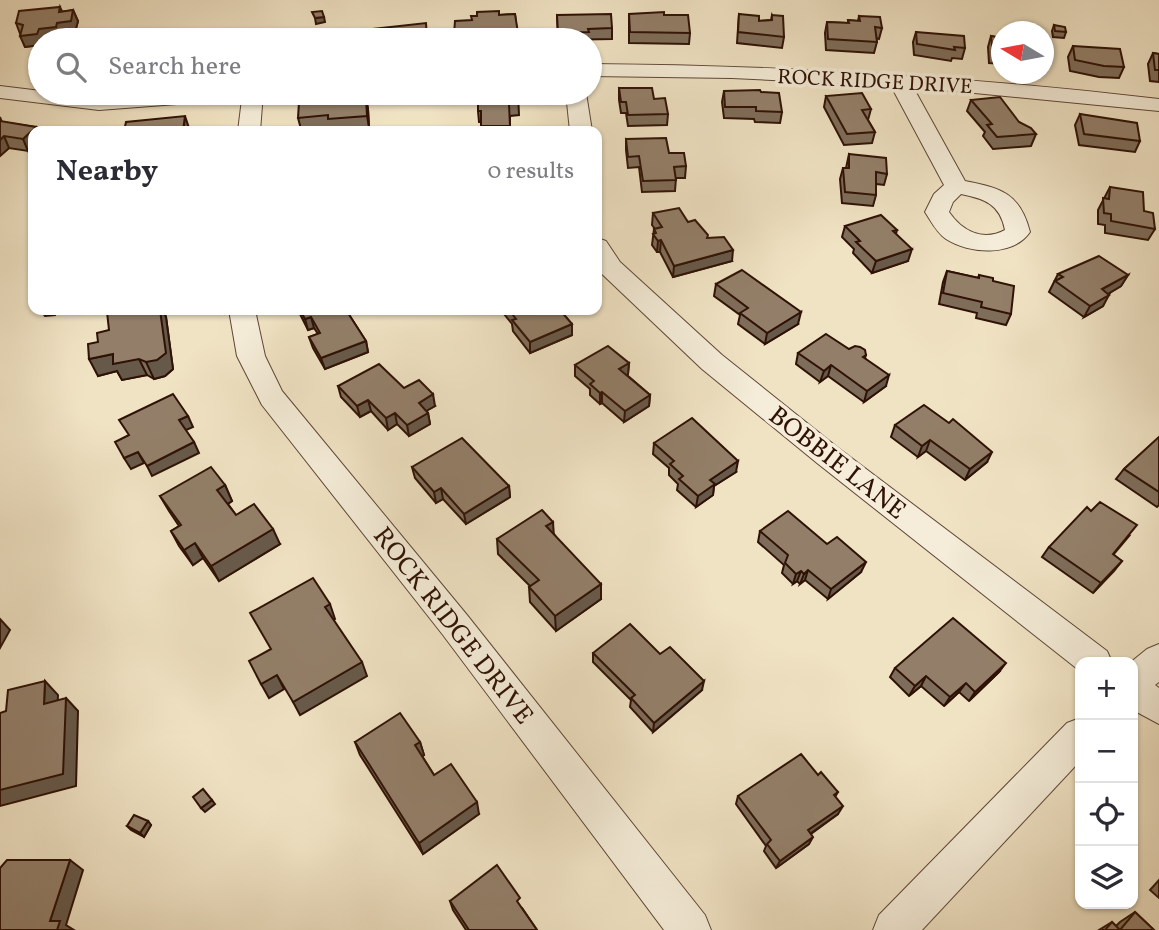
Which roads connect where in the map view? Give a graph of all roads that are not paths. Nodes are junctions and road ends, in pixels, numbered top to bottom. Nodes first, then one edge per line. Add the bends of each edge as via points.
1 (602, 70) edge
2 (899, 81) junction
3 (0, 92) edge
4 (28, 95) edge
5 (252, 105) edge
6 (578, 105) edge
7 (1159, 105) edge
8 (250, 126) edge
9 (580, 126) edge
10 (956, 186) dead end
11 (602, 254) edge
12 (242, 315) edge
13 (1088, 657) edge
14 (1159, 660) edge
15 (1138, 678) edge
16 (1138, 694) edge
17 (1159, 707) edge
18 (1075, 740) edge
19 (690, 930) edge
20 (894, 930) edge

1 - 2 street, ROCK RIDGE DRIVE
2 - 7 street, ROCK RIDGE DRIVE
2 - 10 street
3 - 4 street
5 - 8 street
6 - 9 street
11 - 13 street, BOBBIE LANE via 611,268 712,362
12 - 19 street, ROCK RIDGE DRIVE via 255,372 272,398 455,625
14 - 15 street
16 - 17 street
18 - 20 street

